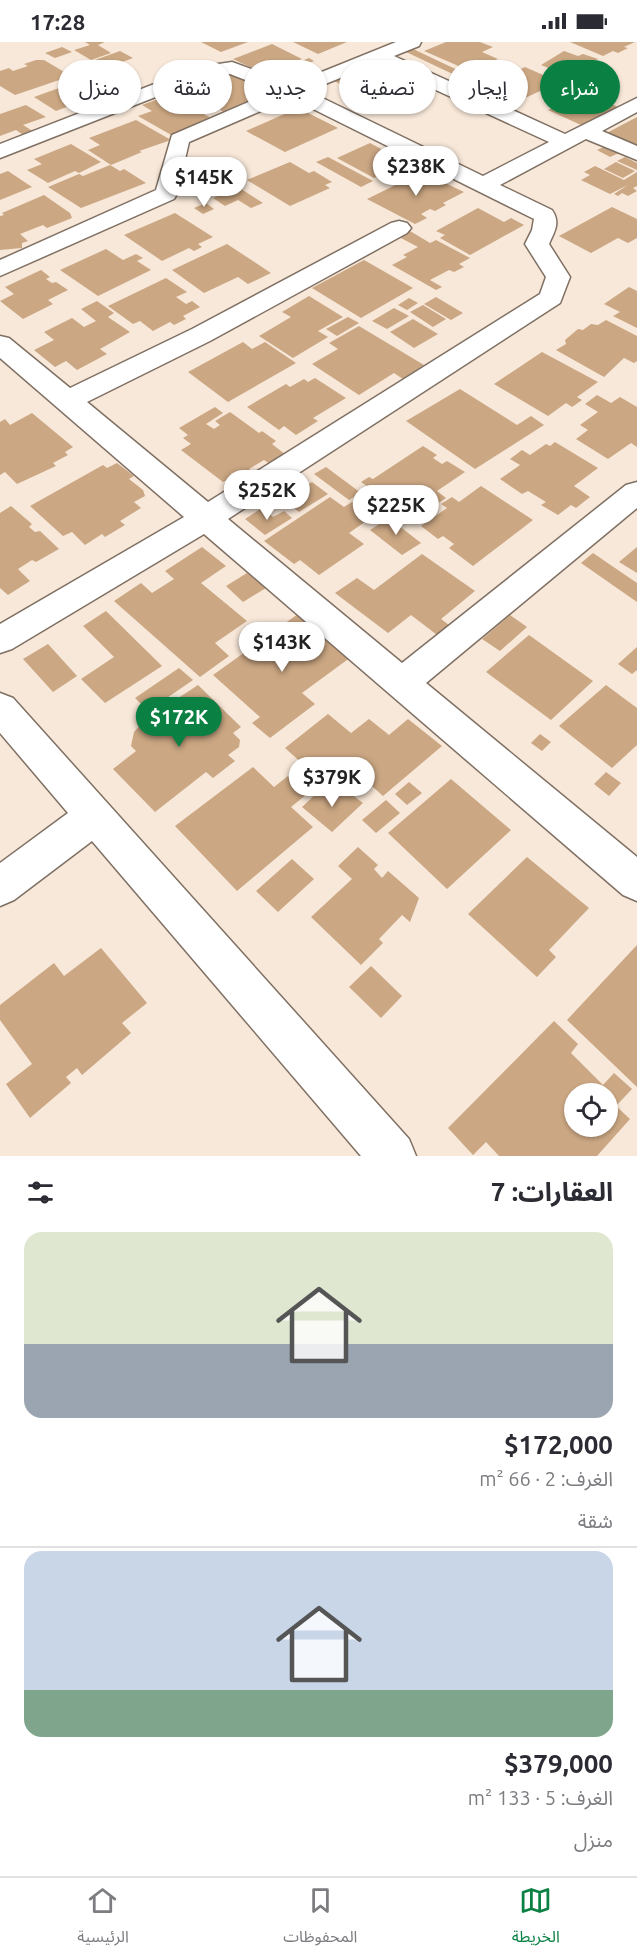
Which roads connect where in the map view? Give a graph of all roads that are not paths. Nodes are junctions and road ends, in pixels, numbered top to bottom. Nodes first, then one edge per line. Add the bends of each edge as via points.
1 (412, 42) edge
2 (378, 56) junction
3 (244, 73) edge
4 (327, 77) edge
5 (637, 104) edge
6 (327, 108) edge
7 (244, 111) edge
8 (586, 131) junction
9 (566, 142) junction
10 (0, 152) edge
11 (637, 154) edge
12 (485, 184) junction
13 (399, 228) dead end
14 (0, 269) edge
15 (0, 344) edge
16 (67, 401) junction
17 (637, 492) edge
18 (206, 518) junction
19 (0, 640) edge
20 (401, 683) junction
21 (0, 708) edge
22 (95, 816) junction
23 (632, 869) edge
24 (0, 887) edge
25 (378, 1151) edge

1 - 2 street
2 - 4 street
2 - 9 street
3 - 10 street via 232,68 205,71
5 - 8 street
6 - 12 street
7 - 14 street via 179,139 166,194
8 - 9 street
8 - 11 street
9 - 12 street
12 - 18 street via 544,214 546,226 537,244 558,277 550,298
13 - 16 street via 201,335
15 - 16 street
16 - 18 street
17 - 20 street
18 - 19 street
18 - 20 street
20 - 23 street
21 - 22 street
22 - 24 street
22 - 25 street

